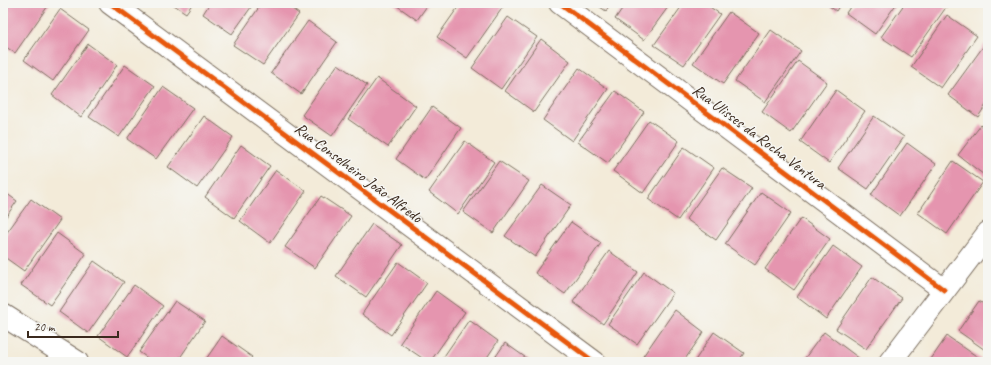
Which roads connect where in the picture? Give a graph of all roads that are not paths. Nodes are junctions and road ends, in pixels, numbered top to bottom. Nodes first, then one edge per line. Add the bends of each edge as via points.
1 (110, 3) edge
2 (560, 3) edge
3 (988, 233) edge
4 (944, 290) junction
5 (3, 315) edge
6 (77, 362) edge
7 (594, 362) edge
8 (890, 362) edge

1 - 7 street, Rua Conselheiro João Alfredo
2 - 4 street, Rua Ulisses da Rocha Ventura
3 - 4 street
4 - 8 street
5 - 6 street

